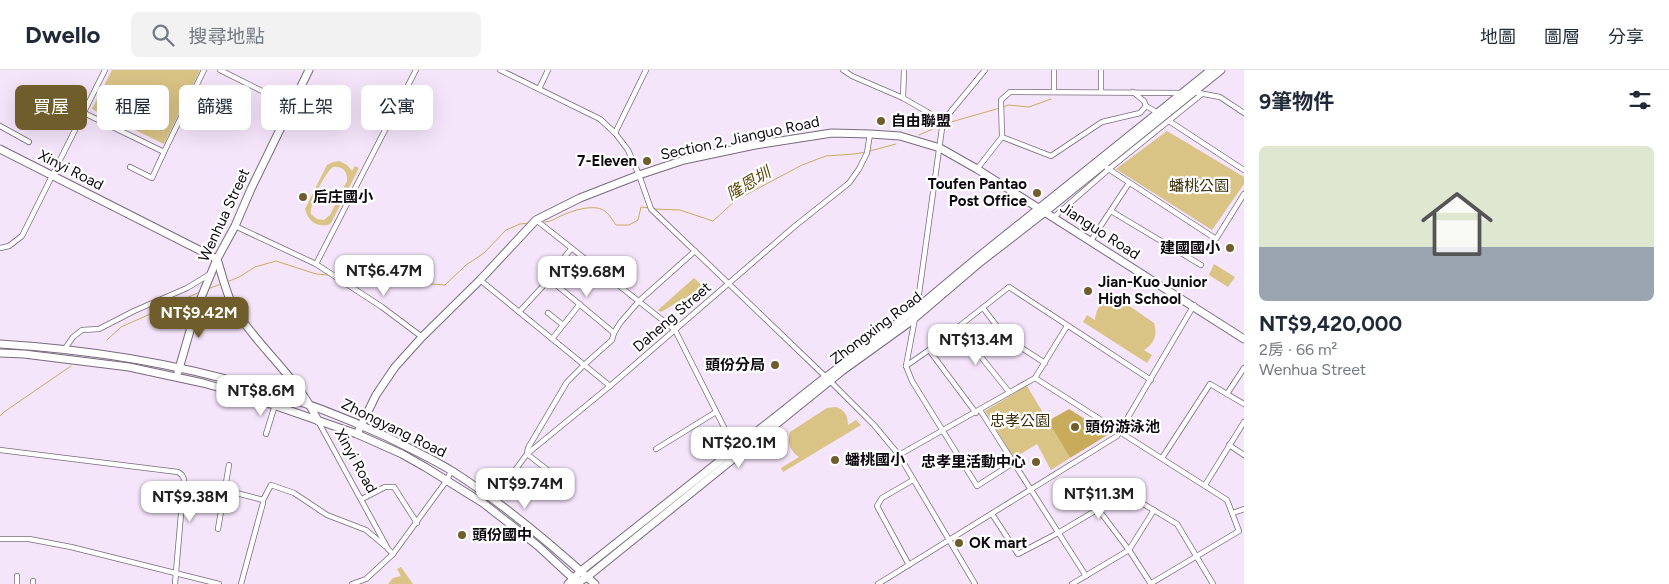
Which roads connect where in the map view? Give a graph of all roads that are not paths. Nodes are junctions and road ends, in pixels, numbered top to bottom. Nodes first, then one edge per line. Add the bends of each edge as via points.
1 (105, 70) edge
2 (204, 70) edge
3 (220, 70) edge
4 (309, 70) edge
5 (416, 70) edge
6 (500, 70) edge
7 (548, 70) edge
8 (646, 70) edge
9 (843, 70) edge
10 (904, 70) edge
11 (985, 70) edge
12 (1054, 70) edge
13 (1100, 70) edge
14 (1211, 70) edge
15 (1221, 70) edge
16 (302, 85) edge
17 (261, 90) edge
18 (539, 90) junction
19 (1054, 92) junction
20 (1101, 92) junction
21 (1133, 92) junction
22 (1188, 93) junction
23 (1202, 94) junction
24 (904, 98) junction
25 (87, 106) edge
26 (1146, 106) junction
27 (1158, 112) junction
28 (1244, 113) edge
29 (87, 114) edge
30 (1169, 122) junction
31 (942, 123) junction
32 (0, 126) edge
33 (75, 130) edge
34 (280, 130) edge
35 (616, 133) junction
36 (870, 134) junction
37 (1002, 136) junction
38 (29, 142) dead end
39 (940, 148) junction
40 (0, 149) edge
41 (164, 152) junction
42 (130, 167) dead end
43 (1106, 167) junction
44 (977, 169) junction
45 (1244, 170) edge
46 (639, 175) junction
47 (53, 176) junction
48 (1129, 183) junction
49 (1244, 194) edge
50 (1043, 210) junction
51 (1111, 211) junction
52 (1054, 218) junction
53 (536, 220) junction
54 (235, 226) junction
55 (1090, 242) junction
56 (0, 248) edge
57 (571, 248) junction
58 (694, 251) junction
59 (217, 258) junction
60 (316, 264) junction
61 (1201, 265) dead end
62 (212, 274) junction
63 (480, 280) junction
64 (729, 284) junction
65 (544, 285) dead end
66 (638, 301) junction
67 (580, 304) junction
68 (1194, 305) junction
69 (917, 308) junction
70 (983, 308) junction
71 (519, 312) junction
72 (548, 313) dead end
73 (915, 318) junction
74 (563, 325) junction
75 (1067, 326) junction
76 (958, 328) junction
77 (675, 330) junction
78 (614, 334) junction
79 (422, 337) junction
80 (552, 339) junction
81 (1244, 339) edge
82 (0, 344) edge
83 (64, 350) junction
84 (929, 350) junction
85 (0, 353) edge
86 (1045, 363) junction
87 (584, 365) junction
88 (906, 366) junction
89 (179, 368) junction
90 (1244, 368) edge
91 (177, 377) junction
92 (1035, 378) junction
93 (828, 379) junction
94 (1151, 380) junction
95 (610, 386) junction
96 (1009, 392) junction
97 (1227, 394) junction
98 (1244, 404) edge
99 (275, 405) junction
100 (311, 405) junction
101 (978, 411) junction
102 (716, 412) junction
103 (318, 421) junction
104 (1244, 422) edge
105 (361, 425) junction
106 (943, 430) junction
107 (1120, 432) junction
108 (266, 434) dead end
109 (357, 434) junction
110 (1229, 445) junction
111 (735, 449) junction
112 (0, 450) edge
113 (656, 450) dead end
114 (527, 454) junction
115 (899, 455) junction
116 (1244, 455) edge
117 (1162, 458) junction
118 (1013, 463) junction
119 (229, 465) dead end
120 (452, 471) junction
121 (549, 472) dead end
122 (447, 480) junction
123 (913, 480) junction
124 (1205, 485) junction
125 (225, 490) junction
126 (1031, 490) junction
127 (262, 499) junction
128 (362, 500) junction
129 (492, 500) junction
130 (1098, 509) junction
131 (1244, 509) edge
132 (1154, 510) junction
133 (1233, 513) junction
134 (992, 514) junction
135 (417, 523) junction
136 (218, 529) dead end
137 (1058, 533) junction
138 (632, 537) junction
139 (0, 540) edge
140 (948, 541) junction
141 (388, 549) junction
142 (1129, 550) junction
143 (393, 554) junction
144 (1197, 557) junction
145 (909, 564) junction
146 (581, 571) junction
147 (176, 574) junction
148 (17, 576) dead end
149 (1086, 576) junction
150 (587, 577) junction
151 (574, 583) edge
152 (17, 584) edge
153 (175, 584) edge
154 (219, 584) edge
155 (241, 584) edge
156 (352, 584) edge
157 (594, 584) edge
158 (878, 584) edge
159 (974, 584) edge
160 (1072, 584) edge
161 (1150, 584) edge
162 (1213, 584) edge

1 - 25 street
2 - 41 street
3 - 17 street
4 - 16 street, Wenhua Street
5 - 60 street
6 - 18 street
7 - 18 street
8 - 35 street
9 - 24 street
10 - 24 street
11 - 31 street
12 - 19 street
13 - 20 street
14 - 22 street
15 - 22 street
18 - 35 street via 600,119
19 - 20 street
19 - 37 street via 1010,92 1001,106
20 - 21 street
21 - 22 street
21 - 26 street
22 - 23 street
22 - 27 street, Zhongxing Road
22 - 43 street, Zhongxing Road
23 - 28 street via 1220,97
23 - 30 street
24 - 31 street
26 - 27 street
26 - 37 street via 1140,113 1102,122 1051,156
27 - 50 street, Zhongxing Road
29 - 41 street
30 - 43 street
30 - 45 street
31 - 39 street
32 - 38 street
33 - 47 street
34 - 54 street, Wenhua Street
35 - 46 street
36 - 39 street, Section 2, Jianguo Road via 900,136
36 - 46 street, Section 2, Jianguo Road via 832,133 755,145 684,160
36 - 64 street, Daheng Street via 867,152 849,183
37 - 44 street
39 - 44 street, Jianguo Road
39 - 69 street
40 - 47 street, Xinyi Road
41 - 42 street via 152,178
43 - 48 street
43 - 50 street, Zhongxing Road
43 - 52 street
44 - 50 street, Jianguo Road
46 - 53 street, Section 2, Jianguo Road via 580,198
46 - 58 street via 651,208
47 - 56 street via 22,236 9,246
47 - 59 street, Xinyi Road
48 - 49 street via 1216,239
48 - 51 street
50 - 52 street, Jianguo Road
50 - 69 street, Zhongxing Road
50 - 73 street, Zhongxing Road
51 - 55 street
51 - 61 street
52 - 55 street, Jianguo Road
53 - 57 street
53 - 63 street, Section 2, Jianguo Road
54 - 59 street, Wenhua Street
54 - 60 street
55 - 68 street, Jianguo Road
57 - 66 street
57 - 67 street via 548,278
58 - 64 street
58 - 66 street
59 - 62 street, Wenhua Street
59 - 100 street, Xinyi Road via 234,307
60 - 79 street
62 - 83 street via 99,329 82,330
62 - 89 street, Wenhua Street via 196,310
63 - 71 street
63 - 79 street, Section 2, Jianguo Road
64 - 77 street, Daheng Street
64 - 93 street
65 - 71 street
66 - 77 street
66 - 78 street
67 - 74 street
67 - 78 street
68 - 81 street, Jianguo Road
68 - 94 street
69 - 73 street
69 - 93 street, Zhongxing Road
70 - 75 street via 1009,287
70 - 76 street
70 - 86 street via 1006,338
71 - 80 street
72 - 74 street
73 - 88 street
73 - 93 street, Zhongxing Road
74 - 80 street
75 - 86 street
75 - 94 street
76 - 84 street
76 - 96 street
77 - 95 street, Daheng Street
77 - 102 street
78 - 87 street via 612,340
79 - 105 street, Section 2, Jianguo Road via 395,367
80 - 87 street
82 - 83 street, Zhongyang Road
83 - 89 street, Zhongyang Road
84 - 88 street
84 - 101 street
85 - 91 street, Zhongyang Road via 130,367
86 - 92 street
87 - 95 street
87 - 114 street via 567,382
88 - 106 street
89 - 91 street, Wenhua Street
89 - 100 street, Zhongyang Road
90 - 97 street
91 - 99 street, Zhongyang Road
92 - 96 street
92 - 107 street
93 - 111 street, Zhongxing Road
93 - 115 street
93 - 138 street, Zhongxing Road
94 - 107 street
95 - 114 street, Daheng Street
96 - 101 street
97 - 98 street
97 - 117 street via 1210,384
99 - 103 street, Zhongyang Road
99 - 108 street
100 - 103 street, Xinyi Road
100 - 105 street, Zhongyang Road
101 - 106 street
101 - 118 street
102 - 111 street
102 - 113 street
103 - 109 street, Zhongyang Road
103 - 128 street, Xinyi Road
104 - 110 street
105 - 109 street, Section 2, Jianguo Road
105 - 120 street, Zhongyang Road
106 - 115 street
106 - 118 street via 977,486
107 - 117 street
107 - 126 street
109 - 122 street, Zhongyang Road via 402,454
110 - 116 street
110 - 124 street
111 - 138 street, Zhongxing Road
112 - 147 street via 178,472 184,479
114 - 121 street
114 - 129 street, Daheng Street
115 - 123 street
117 - 124 street
118 - 126 street
119 - 125 street
120 - 122 street
120 - 129 street, Zhongyang Road
122 - 135 street
122 - 151 street, Zhongyang Road via 520,532 562,568
123 - 140 street
123 - 145 street via 882,498 876,506
124 - 133 street via 1227,500
125 - 127 street
125 - 136 street
126 - 134 street
126 - 137 street
127 - 141 street via 271,485 294,493 327,514 366,530
127 - 155 street
128 - 135 street via 385,487 394,487
128 - 141 street, Xinyi Road
129 - 146 street, Zhongyang Road via 549,542
130 - 132 street via 1125,493
130 - 137 street
130 - 142 street
131 - 133 street
132 - 142 street
132 - 144 street via 1177,524
133 - 144 street via 1238,531
134 - 137 street via 1018,554
134 - 140 street
135 - 143 street
137 - 149 street
138 - 146 street, Zhongxing Road
138 - 150 street, Zhongxing Road
139 - 147 street via 29,539 71,547
140 - 145 street
140 - 159 street
141 - 143 street, Xinyi Road
142 - 149 street
142 - 161 street
143 - 156 street via 366,579
144 - 161 street
144 - 162 street
145 - 158 street
146 - 150 street, Zhongyang Road
146 - 151 street, Zhongxing Road
147 - 153 street
147 - 154 street
148 - 152 street
149 - 160 street
150 - 151 street, Zhongxing Road
150 - 157 street, Zhongyang Road

